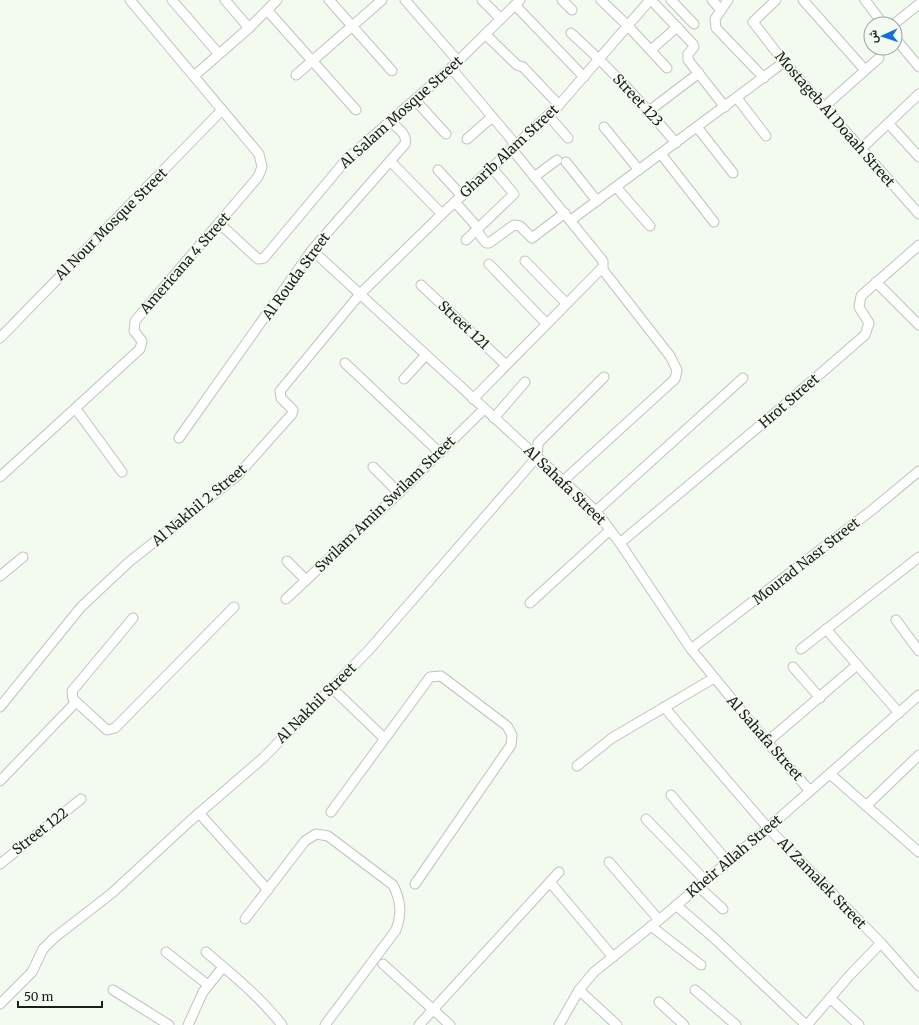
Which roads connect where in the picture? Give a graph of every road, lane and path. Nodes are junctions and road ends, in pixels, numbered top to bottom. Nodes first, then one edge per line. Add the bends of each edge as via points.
1 (130, 0) edge
2 (172, 0) edge
3 (225, 0) edge
4 (277, 0) edge
5 (329, 0) edge
6 (382, 0) edge
7 (405, 0) edge
8 (482, 0) edge
9 (562, 0) edge
10 (601, 0) edge
11 (650, 0) edge
12 (671, 0) edge
13 (712, 0) edge
14 (728, 0) edge
15 (776, 0) edge
16 (803, 0) edge
17 (865, 0) edge
18 (517, 2) edge
19 (371, 3) edge
20 (919, 4) edge
21 (267, 10) junction
22 (572, 10) dead end
23 (721, 10) junction
24 (878, 16) edge
25 (903, 17) edge
26 (501, 19) junction
27 (694, 24) dead end
28 (353, 25) junction
29 (628, 26) junction
30 (677, 27) junction
31 (249, 28) junction
32 (571, 33) dead end
33 (485, 34) junction
34 (903, 48) edge
35 (651, 50) junction
36 (218, 54) junction
37 (879, 58) dead end
38 (600, 59) junction
39 (311, 61) junction
40 (458, 61) junction
41 (784, 62) junction
42 (451, 68) junction
43 (667, 68) dead end
44 (919, 68) edge
45 (865, 70) junction
46 (392, 71) dead end
47 (699, 73) junction
48 (296, 75) dead end
49 (194, 76) junction
50 (584, 77) junction
51 (764, 78) junction
52 (919, 94) edge
53 (737, 98) junction
54 (415, 100) junction
55 (559, 105) junction
56 (725, 106) junction
57 (824, 107) junction
58 (222, 110) junction
59 (356, 110) dead end
60 (650, 111) junction
61 (548, 115) junction
62 (492, 117) junction
63 (391, 122) junction
64 (888, 123) junction
65 (604, 127) dead end
66 (697, 127) junction
67 (446, 134) dead end
68 (766, 136) dead end
69 (568, 138) dead end
70 (467, 139) dead end
71 (676, 143) junction
72 (513, 148) junction
73 (861, 149) junction
74 (661, 154) junction
75 (919, 157) edge
76 (390, 161) junction
77 (492, 168) junction
78 (438, 170) dead end
79 (639, 170) junction
80 (733, 173) dead end
81 (534, 177) junction
82 (616, 187) junction
83 (458, 199) junction
84 (597, 201) junction
85 (442, 214) junction
86 (919, 214) edge
87 (568, 217) junction
88 (714, 222) dead end
89 (220, 224) junction
90 (650, 226) dead end
91 (477, 229) junction
92 (466, 240) dead end
93 (919, 245) edge
94 (312, 250) junction
95 (525, 261) dead end
96 (488, 264) dead end
97 (602, 268) junction
98 (876, 282) junction
99 (421, 285) dead end
100 (360, 294) junction
101 (566, 303) junction
102 (546, 323) junction
103 (919, 325) edge
104 (0, 338) edge
105 (426, 355) junction
106 (345, 364) dead end
107 (506, 365) junction
108 (604, 377) dead end
109 (743, 378) dead end
110 (404, 379) dead end
111 (525, 382) dead end
112 (474, 399) junction
113 (76, 409) junction
114 (484, 409) junction
115 (494, 418) junction
116 (179, 438) dead end
117 (440, 453) junction
118 (537, 457) junction
119 (373, 466) dead end
120 (919, 471) edge
121 (122, 472) dead end
122 (0, 478) edge
123 (563, 481) junction
124 (399, 493) junction
125 (596, 511) junction
126 (610, 530) junction
127 (620, 543) junction
128 (23, 557) dead end
129 (919, 557) edge
130 (287, 561) dead end
131 (0, 576) edge
132 (306, 580) junction
133 (286, 599) dead end
134 (530, 603) dead end
135 (234, 607) dead end
136 (133, 618) dead end
137 (896, 620) dead end
138 (826, 629) junction
139 (691, 649) junction
140 (801, 649) dead end
141 (919, 651) edge
142 (857, 665) junction
143 (793, 667) dead end
144 (714, 678) junction
145 (332, 688) junction
146 (919, 695) edge
147 (820, 698) junction
148 (76, 702) junction
149 (0, 707) edge
150 (664, 707) junction
151 (899, 713) junction
152 (384, 738) junction
153 (767, 742) junction
154 (919, 755) edge
155 (577, 766) dead end
156 (830, 774) junction
157 (0, 781) edge
158 (810, 791) junction
159 (672, 795) dead end
160 (81, 799) dead end
161 (866, 806) junction
162 (331, 812) dead end
163 (199, 813) junction
164 (646, 819) dead end
165 (768, 828) junction
166 (919, 852) edge
167 (609, 862) dead end
168 (728, 862) junction
169 (0, 864) edge
170 (559, 872) dead end
171 (705, 880) junction
172 (550, 882) junction
173 (415, 884) dead end
174 (698, 886) junction
175 (268, 890) junction
176 (676, 906) junction
177 (723, 909) dead end
178 (245, 919) dead end
179 (659, 920) junction
180 (651, 926) junction
181 (881, 943) junction
182 (166, 952) dead end
183 (206, 952) dead end
184 (613, 957) junction
185 (383, 964) dead end
186 (701, 965) dead end
187 (223, 967) junction
188 (208, 985) junction
189 (919, 986) edge
190 (113, 990) dead end
191 (579, 990) junction
192 (695, 990) dead end
193 (830, 998) junction
194 (659, 1002) dead end
195 (0, 1004) edge
196 (432, 1009) junction
197 (276, 1023) edge
198 (169, 1025) edge
199 (188, 1025) edge
200 (325, 1025) edge
201 (419, 1025) edge
202 (450, 1025) edge
203 (559, 1025) edge
204 (617, 1025) edge
205 (684, 1025) edge
206 (736, 1025) edge
207 (807, 1025) edge
208 (859, 1025) edge

1 - 49 street
2 - 36 street
3 - 31 street
4 - 21 street
5 - 28 street
6 - 19 street
7 - 40 street
8 - 26 street
9 - 22 street
10 - 29 street
11 - 29 street, Gharib Alam Street
11 - 30 street
12 - 27 street
13 - 23 street
14 - 23 street
15 - 41 street, Mostageb Al Doaah Street via 753,22
16 - 45 street
17 - 24 street
18 - 26 street, Al Salam Mosque Street
18 - 50 street
19 - 28 street
20 - 25 street
21 - 31 street
21 - 39 street
23 - 51 street via 715,19 716,28
26 - 33 street, Al Salam Mosque Street
28 - 39 street
28 - 46 street
29 - 35 street
29 - 38 street, Gharib Alam Street
30 - 35 street
30 - 47 street via 693,44 694,50 687,57
31 - 36 street
32 - 38 street, Street 123
33 - 40 street, Al Salam Mosque Street
33 - 55 street via 517,65 523,67
34 - 44 street
35 - 43 street
36 - 49 street
37 - 45 street
38 - 50 street, Gharib Alam Street
38 - 60 street, Street 123
39 - 48 street
39 - 59 street
40 - 42 street, Al Salam Mosque Street
41 - 51 street
41 - 57 street, Mostageb Al Doaah Street
42 - 54 street, Al Salam Mosque Street
42 - 62 street
45 - 57 street
47 - 56 street
47 - 60 street
49 - 58 street
50 - 55 street, Gharib Alam Street
51 - 53 street
52 - 64 street
53 - 56 street
53 - 68 street
54 - 63 street, Al Salam Mosque Street
54 - 67 street
55 - 61 street, Gharib Alam Street
56 - 66 street
57 - 73 street, Mostageb Al Doaah Street
58 - 89 street, Americana 4 Street via 259,154 262,162 261,173
58 - 104 street, Al Nour Mosque Street
60 - 71 street, Street 123
61 - 69 street
61 - 72 street, Gharib Alam Street
62 - 70 street
62 - 72 street via 512,140
63 - 76 street, Al Rouda Street via 404,134 406,141
63 - 89 street, Al Salam Mosque Street via 346,160 264,258 258,259
64 - 73 street
64 - 75 street
65 - 79 street
66 - 71 street
66 - 80 street
71 - 74 street
72 - 77 street, Gharib Alam Street
72 - 81 street
73 - 86 street, Mostageb Al Doaah Street
74 - 79 street
74 - 88 street
76 - 85 street
76 - 94 street, Al Rouda Street
77 - 83 street, Gharib Alam Street
77 - 91 street via 514,194
78 - 83 street
79 - 82 street
81 - 84 street via 561,161
81 - 87 street
82 - 84 street
82 - 90 street
83 - 85 street, Gharib Alam Street
83 - 91 street
84 - 87 street
85 - 100 street, Gharib Alam Street
87 - 91 street via 532,238 520,226 514,225 486,243
87 - 97 street via 603,261
89 - 113 street, Americana 4 Street via 135,320 134,331 142,341 140,349
91 - 92 street
93 - 98 street, Hrot Street
94 - 100 street, Al Sahafa Street
94 - 116 street, Al Rouda Street
95 - 101 street
96 - 102 street
97 - 101 street
97 - 123 street via 670,356 677,370 675,379
98 - 103 street
98 - 127 street, Hrot Street via 860,298 859,307 869,323 865,334
99 - 107 street, Street 121
100 - 105 street, Al Sahafa Street
100 - 149 street, Al Nakhil 2 Street via 280,391 282,398 291,406 292,414 242,471 130,562 81,606
101 - 102 street
102 - 107 street
105 - 110 street
105 - 112 street, Al Sahafa Street
106 - 117 street
107 - 112 street
108 - 118 street, Al Nakhil Street via 538,443
109 - 125 street
111 - 115 street
112 - 114 street, Al Sahafa Street
113 - 121 street
113 - 122 street, Americana 4 Street
114 - 115 street, Al Sahafa Street
114 - 117 street, Swilam Amin Swilam Street
115 - 118 street, Al Sahafa Street
117 - 124 street, Swilam Amin Swilam Street
118 - 123 street, Al Sahafa Street
118 - 145 street, Al Nakhil Street via 368,651
119 - 124 street
120 - 139 street, Mourad Nasr Street
123 - 125 street, Al Sahafa Street
124 - 132 street, Swilam Amin Swilam Street
125 - 126 street, Al Sahafa Street
126 - 127 street, Al Sahafa Street
126 - 134 street
127 - 139 street, Al Sahafa Street
128 - 131 street
129 - 138 street
130 - 132 street
132 - 133 street, Swilam Amin Swilam Street
135 - 148 street via 113,730 104,729
136 - 148 street via 74,689 72,697
137 - 141 street
138 - 140 street
138 - 142 street
139 - 144 street, Al Sahafa Street
142 - 147 street
142 - 151 street
143 - 147 street
144 - 150 street
144 - 153 street, Al Sahafa Street
145 - 152 street
145 - 163 street, Al Nakhil Street via 263,758
146 - 151 street, Kheir Allah Street
147 - 153 street
148 - 157 street
150 - 155 street via 612,738
150 - 165 street, Al Zamalek Street
151 - 156 street, Kheir Allah Street
152 - 162 street
152 - 173 street via 427,679 437,675 507,726 512,735 511,745
153 - 158 street, Al Sahafa Street
154 - 161 street
156 - 158 street, Kheir Allah Street
156 - 161 street
158 - 165 street, Kheir Allah Street
159 - 168 street
160 - 169 street, Street 122
161 - 166 street
163 - 175 street
163 - 195 street, Al Nakhil Street via 112,893 54,938 43,949 32,972
164 - 171 street
165 - 168 street, Kheir Allah Street
165 - 181 street, Al Zamalek Street
167 - 179 street
168 - 171 street, Kheir Allah Street
170 - 172 street
171 - 174 street, Kheir Allah Street
172 - 184 street
172 - 196 street
174 - 176 street, Kheir Allah Street
174 - 177 street
175 - 178 street
175 - 200 street via 305,841 316,834 322,834 385,878 393,885 398,895 400,919 396,930
176 - 179 street, Kheir Allah Street
176 - 207 street
179 - 180 street, Kheir Allah Street
180 - 184 street, Kheir Allah Street
180 - 186 street
181 - 189 street, Al Zamalek Street
181 - 193 street
182 - 188 street
183 - 187 street
184 - 191 street, Kheir Allah Street via 594,972
185 - 196 street
187 - 188 street
187 - 197 street via 252,992
188 - 199 street
190 - 198 street
191 - 203 street, Kheir Allah Street
191 - 204 street
192 - 206 street
193 - 207 street
193 - 208 street
194 - 205 street
196 - 201 street
196 - 202 street

